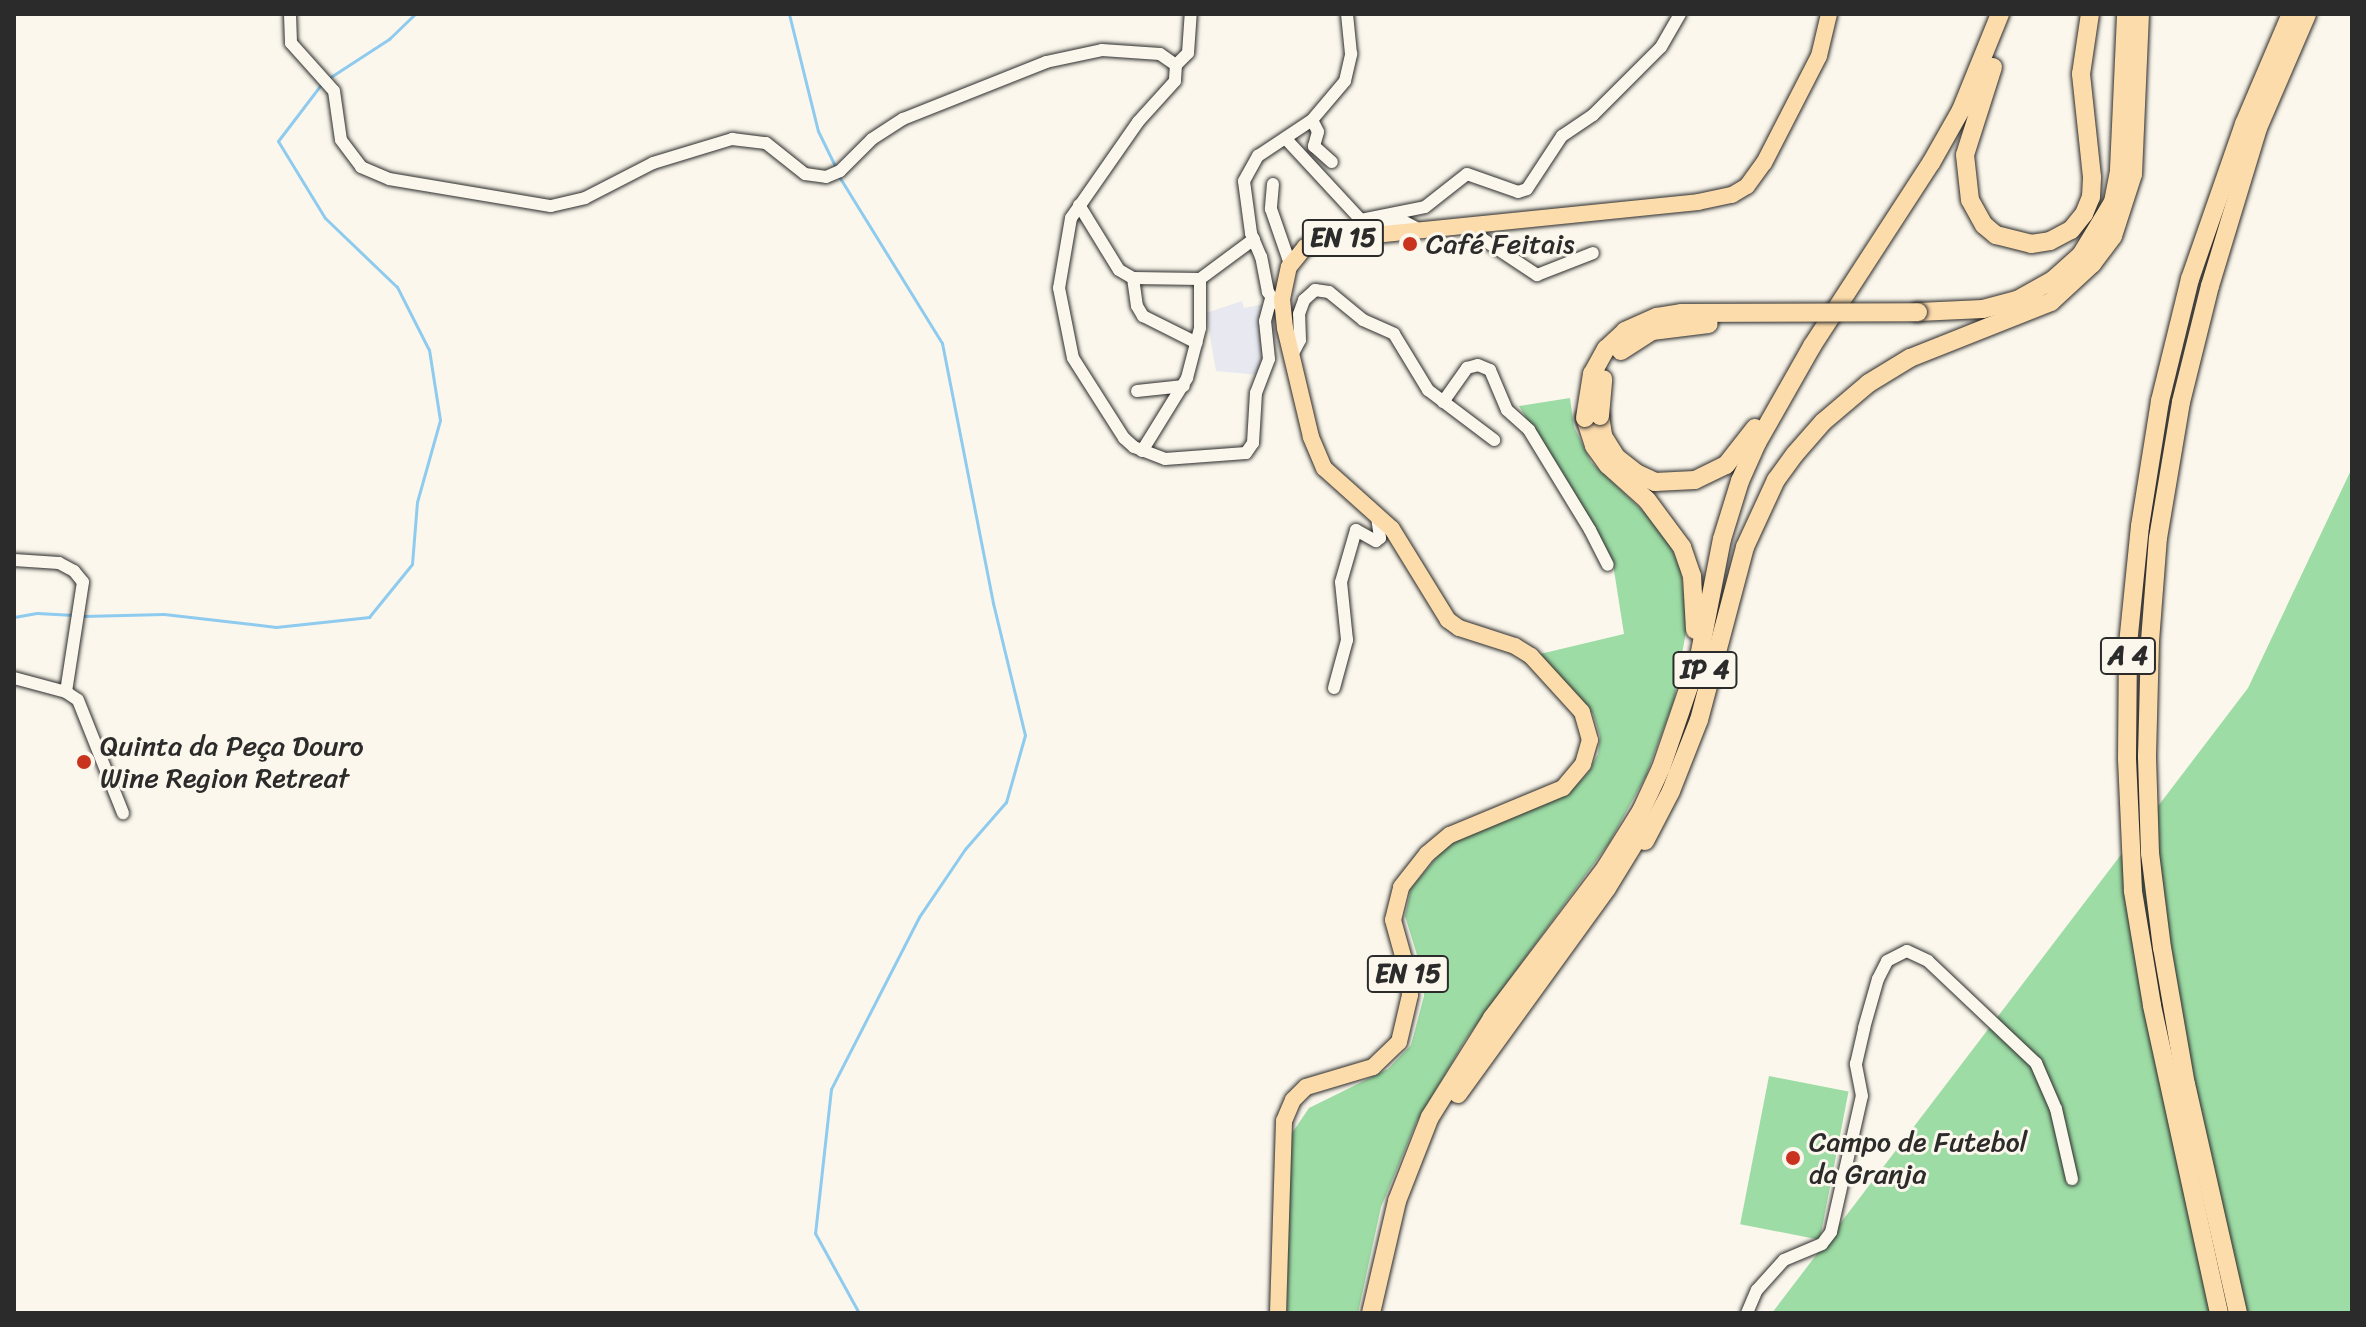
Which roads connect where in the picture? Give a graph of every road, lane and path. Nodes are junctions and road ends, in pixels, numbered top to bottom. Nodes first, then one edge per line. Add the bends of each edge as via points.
1 (290, 14) edge
2 (1191, 14) edge
3 (1347, 14) edge
4 (1680, 14) edge
5 (1829, 14) edge
6 (2000, 14) edge
7 (2009, 14) edge
8 (2090, 14) edge
9 (2126, 14) edge
10 (2140, 14) edge
11 (2291, 14) edge
12 (2307, 14) edge
13 (1176, 65) junction
14 (1312, 120) junction
15 (1286, 139) junction
16 (1332, 162) dead end
17 (1273, 184) dead end
18 (1079, 205) junction
19 (1361, 220) junction
20 (1891, 225) junction
21 (1463, 226) junction
22 (1420, 230) junction
23 (1254, 239) junction
24 (1593, 253) dead end
25 (1290, 264) junction
26 (1133, 278) junction
27 (1200, 279) junction
28 (2062, 291) junction
29 (1277, 302) junction
30 (1915, 318) junction
31 (1197, 343) junction
32 (1291, 357) junction
33 (1184, 386) junction
34 (1137, 391) dead end
35 (1443, 402) junction
36 (1593, 417) junction
37 (1494, 440) dead end
38 (1142, 451) junction
39 (1376, 513) junction
40 (14, 560) edge
41 (1608, 565) dead end
42 (14, 678) edge
43 (1334, 688) dead end
44 (66, 692) junction
45 (1681, 712) junction
46 (123, 813) dead end
47 (1488, 1051) junction
48 (2072, 1179) dead end
49 (1278, 1313) edge
50 (1371, 1313) edge
51 (1381, 1313) edge
52 (1747, 1313) edge
53 (2219, 1313) edge
54 (2238, 1313) edge

1 - 13 street via 291,43 331,86 341,140 369,172 557,207 653,163 737,139 766,143 808,176 830,176 908,116 1076,54 1150,52
2 - 13 street via 1188,53
3 - 14 street via 1347,75
4 - 19 street via 1661,47 1588,119 1562,136 1527,189 1515,191 1467,174 1425,207
5 - 21 main road, EN 15 via 1819,56 1759,172 1740,191 1707,201
6 - 20 highway, IP 4 via 1961,110
7 - 8 highway via 1968,139 1965,186 1984,225 1996,235 2031,244 2071,230 2091,197 2081,74
7 - 47 highway, IP 4 via 1947,149 1782,412 1755,468 1694,713 1664,790 1613,879
9 - 30 highway via 2119,170 2113,202 2081,255 2053,280 2017,300
10 - 28 highway via 2133,174 2126,205 2113,236
11 - 53 highway, A 4 via 2244,124 2190,279 2160,401 2128,644 2133,891 2152,1005
12 - 54 highway, A 4 via 2258,128 2188,373 2158,538 2150,641 2150,853 2162,948 2186,1085
13 - 18 street via 1175,81
14 - 15 street
14 - 16 street via 1318,134 1314,146
15 - 19 street
15 - 23 street via 1258,156 1245,176 1244,199
17 - 25 street via 1272,213
18 - 26 street via 1117,268
18 - 38 street via 1071,218 1059,279 1071,352 1124,438
19 - 22 street via 1401,220
20 - 36 highway via 1726,465 1695,480 1655,482 1616,457
20 - 45 highway, IP 4 via 1806,356 1740,481
21 - 22 main road, EN 15
21 - 24 street via 1537,275
22 - 25 main road, EN 15 via 1318,242 1300,251
23 - 27 street
23 - 29 street
25 - 29 main road, EN 15
26 - 27 street
26 - 31 street via 1143,316
27 - 31 street
28 - 30 highway via 1984,318
28 - 47 highway via 2051,302 1935,347 1869,383 1795,454 1776,480 1745,547 1699,720 1656,820 1595,915
29 - 32 main road, EN 15
29 - 38 street via 1265,321 1270,354 1256,393 1251,450 1171,459
30 - 36 highway, bridge via 1681,313 1657,317 1625,331 1606,349 1592,374
31 - 33 street
32 - 35 street via 1300,340 1301,304 1311,292 1324,290 1363,320 1394,334 1425,387
32 - 39 main road, EN 15 via 1321,462 1333,479
33 - 34 street
33 - 38 street
35 - 37 street
35 - 41 street via 1467,368 1490,370 1507,410 1529,430
36 - 45 highway via 1594,446 1669,525 1692,576 1696,622
39 - 43 street via 1380,538 1376,541 1356,530 1341,582 1347,640
39 - 49 main road, EN 15 via 1406,547 1448,620 1521,649 1558,683 1589,728 1587,753 1580,770 1554,794 1450,835 1401,887 1393,910 1395,934 1410,984 1399,1042 1377,1065 1311,1084 1290,1106 1281,1138
40 - 44 street via 59,563 83,582
42 - 44 street
44 - 46 street via 80,703
45 - 50 highway, IP 4 via 1641,811 1606,867 1492,1018 1430,1117 1397,1201
47 - 51 highway, IP 4 via 1439,1121 1406,1203
48 - 52 street via 2056,1109 2036,1063 1940,971 1907,951 1887,961 1864,1028 1856,1064 1862,1096 1831,1232 1822,1244 1784,1260 1757,1290

